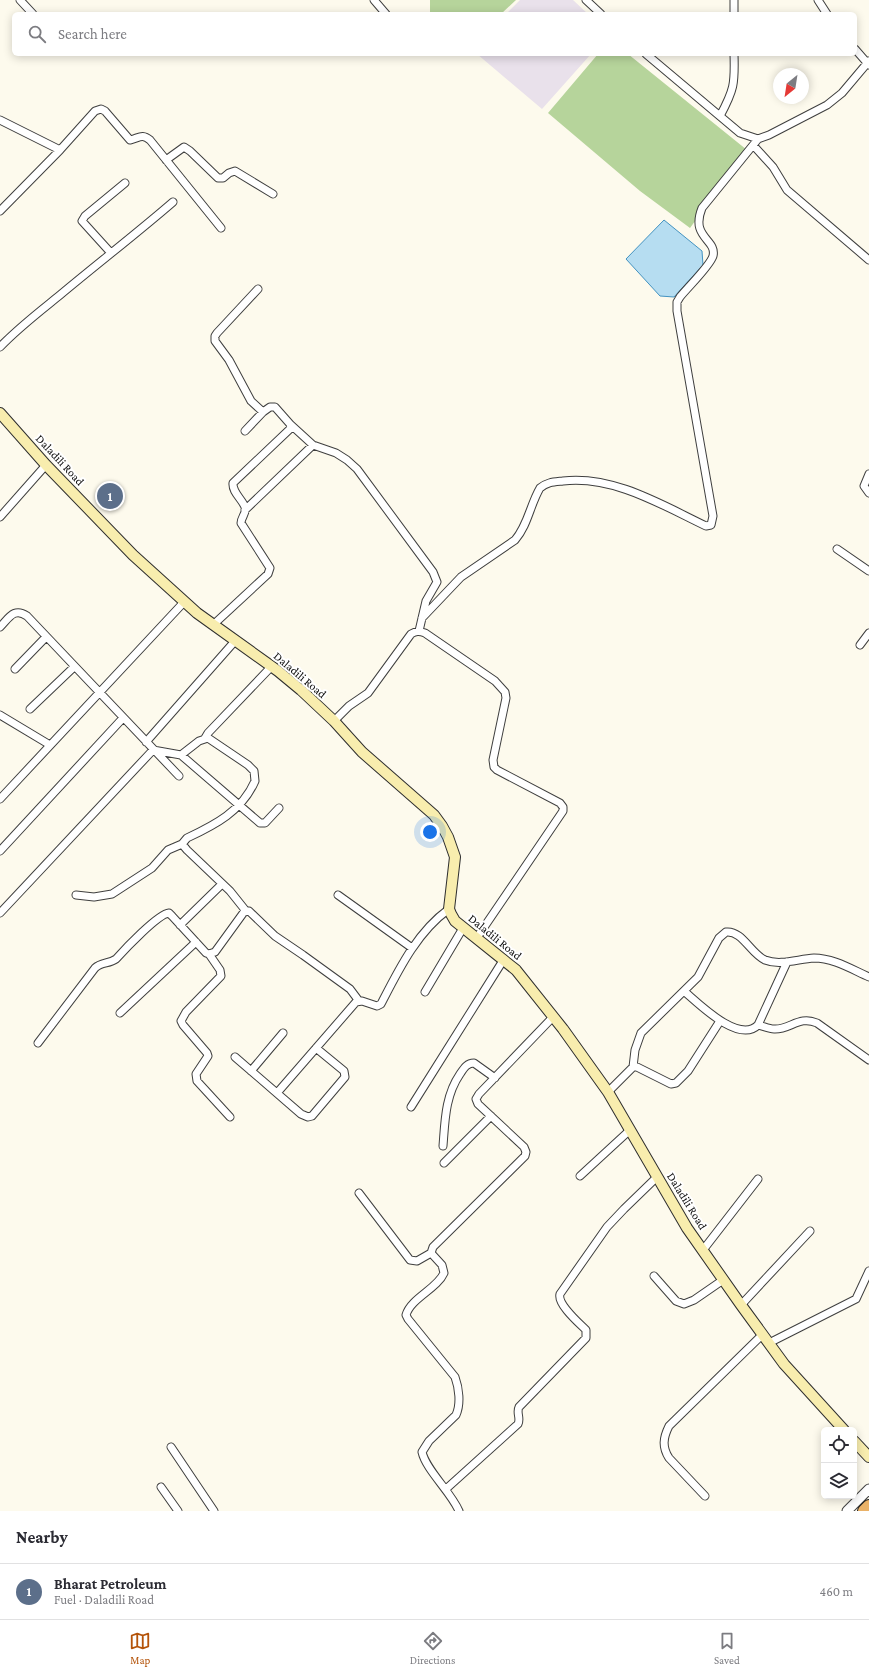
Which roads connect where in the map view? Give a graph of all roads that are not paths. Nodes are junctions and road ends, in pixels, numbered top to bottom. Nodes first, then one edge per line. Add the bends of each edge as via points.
1 (20, 0) edge
2 (374, 0) edge
3 (586, 0) edge
4 (734, 0) edge
5 (818, 0) edge
6 (31, 12) edge
7 (384, 12) edge
8 (599, 12) edge
9 (734, 12) edge
10 (826, 12) edge
11 (857, 51) edge
12 (648, 56) edge
13 (734, 56) edge
14 (868, 63) edge
15 (720, 116) junction
16 (0, 120) edge
17 (758, 139) junction
18 (753, 145) junction
19 (60, 150) junction
20 (166, 160) junction
21 (125, 183) dead end
22 (273, 194) dead end
23 (173, 202) dead end
24 (0, 212) edge
25 (220, 228) dead end
26 (111, 253) junction
27 (869, 260) edge
28 (258, 289) dead end
29 (0, 347) edge
30 (263, 412) junction
31 (0, 414) edge
32 (290, 424) junction
33 (245, 431) dead end
34 (313, 444) junction
35 (46, 465) junction
36 (869, 474) edge
37 (869, 493) edge
38 (245, 510) junction
39 (0, 517) edge
40 (837, 549) dead end
41 (869, 571) edge
42 (185, 601) junction
43 (422, 618) junction
44 (213, 625) junction
45 (0, 626) edge
46 (419, 631) junction
47 (869, 633) edge
48 (46, 637) junction
49 (235, 641) junction
50 (860, 644) dead end
51 (74, 666) junction
52 (271, 667) junction
53 (15, 669) dead end
54 (98, 692) junction
55 (30, 710) dead end
56 (0, 715) edge
57 (123, 718) junction
58 (334, 721) junction
59 (205, 738) junction
60 (146, 742) junction
61 (50, 745) junction
62 (153, 750) junction
63 (181, 755) junction
64 (179, 776) dead end
65 (0, 799) edge
66 (238, 806) junction
67 (279, 808) dead end
68 (182, 844) junction
69 (0, 850) edge
70 (222, 884) junction
71 (76, 895) dead end
72 (338, 895) dead end
73 (449, 909) junction
74 (246, 911) junction
75 (0, 913) edge
76 (180, 925) junction
77 (463, 928) junction
78 (476, 938) junction
79 (196, 942) junction
80 (412, 948) junction
81 (209, 954) junction
82 (504, 959) junction
83 (787, 962) junction
84 (869, 977) edge
85 (425, 992) dead end
86 (684, 992) junction
87 (359, 1001) junction
88 (120, 1013) dead end
89 (553, 1017) junction
90 (720, 1021) junction
91 (758, 1025) junction
92 (283, 1032) dead end
93 (38, 1043) dead end
94 (316, 1048) junction
95 (235, 1057) dead end
96 (869, 1060) edge
97 (633, 1067) junction
98 (251, 1071) junction
99 (495, 1078) junction
100 (608, 1092) junction
101 (277, 1093) junction
102 (411, 1107) dead end
103 (491, 1116) junction
104 (230, 1117) dead end
105 (630, 1130) junction
106 (443, 1146) dead end
107 (444, 1163) dead end
108 (580, 1176) dead end
109 (657, 1178) junction
110 (758, 1179) dead end
111 (359, 1193) dead end
112 (810, 1231) dead end
113 (703, 1250) junction
114 (431, 1253) junction
115 (869, 1271) edge
116 (654, 1276) dead end
117 (723, 1280) junction
118 (741, 1306) junction
119 (762, 1335) junction
120 (769, 1343) junction
121 (841, 1427) edge
122 (857, 1444) edge
123 (171, 1447) dead end
124 (869, 1457) edge
125 (161, 1487) dead end
126 (446, 1489) junction
127 (869, 1489) edge
128 (705, 1496) dead end
129 (869, 1506) edge
130 (178, 1511) edge
131 (214, 1511) edge
132 (459, 1511) edge
133 (847, 1511) edge
134 (864, 1511) edge

1 - 6 street
2 - 7 street
3 - 8 street
4 - 9 street
5 - 10 street
11 - 14 street
12 - 15 street
13 - 15 street via 735,81
14 - 17 street via 842,93 827,105
15 - 17 street via 740,133
16 - 19 street
17 - 18 street
18 - 27 street via 773,167 787,190
18 - 43 street via 702,208 698,217 699,228 714,254 680,297 677,306 713,516 710,525 706,526 630,491 604,483 582,480 550,482 540,488 528,518 515,540 461,577
19 - 20 street via 95,111 101,109 127,138 130,140 140,136 147,137
19 - 24 street
20 - 22 street via 184,148 190,150 218,178 235,172
20 - 25 street
21 - 26 street via 82,221
23 - 26 street
26 - 29 street via 17,329
28 - 30 street via 214,338 251,401
30 - 32 street via 275,407
30 - 33 street
31 - 35 main road, Daladili Road
32 - 34 street
32 - 38 street via 289,430 233,483 233,488
34 - 38 street
34 - 43 street via 336,453 357,469 433,572 437,582 426,601
35 - 39 street
35 - 42 main road, Daladili Road via 133,555
36 - 37 street via 864,486
38 - 44 street via 241,523 269,564 270,571
40 - 41 street
42 - 44 main road, Daladili Road
42 - 54 street
43 - 46 street
44 - 49 main road, Daladili Road
45 - 48 street via 12,614 21,612
46 - 58 street via 411,634 368,693 349,706
46 - 78 street via 501,686 506,698 493,760 494,767 553,798 563,807 561,814
47 - 50 street
48 - 51 street
48 - 53 street
49 - 52 main road, Daladili Road
49 - 60 street
51 - 54 street
51 - 55 street
52 - 58 main road, Daladili Road
52 - 59 street
54 - 57 street
54 - 61 street
56 - 61 street
57 - 60 street
57 - 69 street
58 - 73 main road, Daladili Road via 362,752 424,805 442,826 455,857
59 - 63 street
59 - 66 street via 254,771 253,787
60 - 62 street
61 - 65 street
62 - 63 street
62 - 64 street
62 - 75 street
63 - 66 street
66 - 67 street via 263,824
66 - 68 street via 224,819 186,838
68 - 70 street
68 - 71 street via 168,850 152,868 112,894 98,897
70 - 74 street
70 - 76 street
72 - 80 street
73 - 77 main road, Daladili Road via 455,921
73 - 80 street via 431,924
74 - 81 street via 215,952
74 - 87 street via 253,914 275,936 350,990
76 - 79 street
76 - 93 street via 166,913 116,959 98,965
77 - 78 main road, Daladili Road
77 - 85 street
78 - 82 main road, Daladili Road
79 - 81 street
79 - 88 street
80 - 87 street via 379,1006
81 - 104 street via 221,976 184,1014 181,1021 208,1056 196,1074 197,1081
82 - 89 main road, Daladili Road via 516,970
82 - 102 street
83 - 84 street via 824,959
83 - 86 street via 765,961 734,933 726,932 719,938 700,973
83 - 91 street
86 - 90 street
86 - 97 street via 641,1033
87 - 94 street
89 - 99 street
89 - 100 main road, Daladili Road
90 - 91 street via 744,1030
90 - 97 street via 688,1071 676,1083 671,1084
91 - 96 street via 774,1029 810,1020
92 - 98 street
94 - 101 street
94 - 101 street via 344,1071 345,1077 312,1116 301,1114
95 - 98 street
97 - 100 street
98 - 101 street
99 - 103 street via 476,1099
99 - 106 street via 474,1063 467,1065 462,1071 449,1095
100 - 105 main road, Daladili Road
103 - 107 street
103 - 114 street via 524,1147 525,1156 433,1247
105 - 108 street
105 - 109 main road, Daladili Road
109 - 113 main road, Daladili Road
109 - 126 street via 624,1208 608,1227 560,1294 562,1304 586,1330 586,1338 518,1407 518,1424
110 - 113 street
111 - 114 street via 410,1260 417,1261
112 - 118 street
113 - 117 main road, Daladili Road
114 - 126 street via 442,1265 444,1273 439,1281 410,1307 406,1315 458,1384 456,1415 429,1441 422,1452
115 - 120 street via 856,1299
116 - 117 street via 676,1301 684,1304
117 - 118 main road, Daladili Road
118 - 119 main road, Daladili Road
119 - 120 main road, Daladili Road
119 - 128 street via 669,1426 665,1434 665,1452
120 - 121 main road, Daladili Road via 784,1364
122 - 124 main road
123 - 131 street
125 - 130 street
126 - 132 street
127 - 133 street
129 - 134 highway

